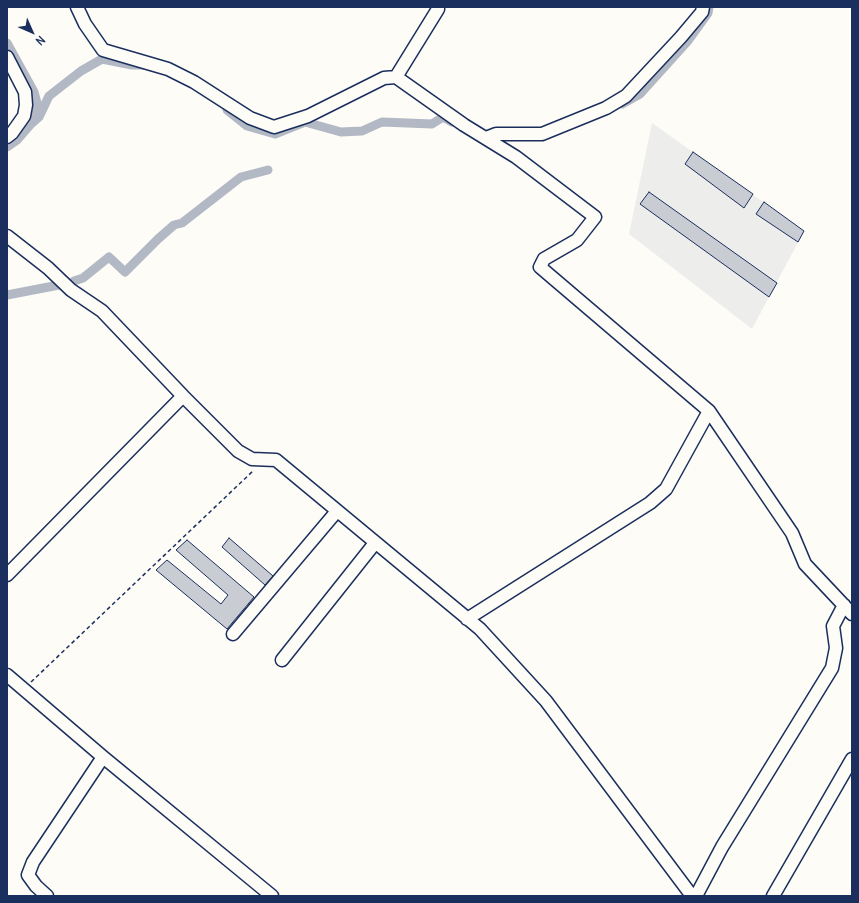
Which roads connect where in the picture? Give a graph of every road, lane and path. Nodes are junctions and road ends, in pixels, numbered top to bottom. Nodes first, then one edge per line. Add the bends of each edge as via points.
1 (76, 7) edge
2 (438, 7) edge
3 (703, 7) edge
4 (7, 57) edge
5 (396, 78) junction
6 (7, 137) edge
7 (486, 138) junction
8 (7, 236) edge
9 (183, 396) junction
10 (709, 411) junction
11 (254, 470) dead end
12 (337, 511) junction
13 (375, 543) junction
14 (7, 575) edge
15 (848, 610) edge
16 (467, 619) junction
17 (233, 634) dead end
18 (282, 660) dead end
19 (7, 675) edge
20 (24, 689) junction
21 (103, 757) junction
22 (852, 759) edge
23 (47, 896) edge
24 (272, 896) edge
25 (692, 896) edge
26 (696, 896) edge
27 (773, 896) edge

1 - 5 street via 103,50 168,69 194,82 250,118 274,127 308,116 384,78
2 - 5 street
3 - 7 street via 702,12 681,37 626,96 606,108 542,134 496,134
4 - 6 street via 25,92 26,105 24,116
5 - 7 street
7 - 10 street via 516,157 595,217 576,240 544,259 540,267
8 - 9 street via 71,290 102,310
9 - 12 street via 238,451 252,459 276,460
9 - 14 street
10 - 15 street via 792,533 805,564
10 - 16 street via 666,490 656,499
11 - 20 path
12 - 13 street
12 - 17 street
13 - 16 street
13 - 18 street
15 - 26 street via 833,626 836,648 832,668 722,847
16 - 25 street via 480,629 546,701
19 - 20 street
20 - 21 street
21 - 23 street via 33,862 28,875
21 - 24 street
22 - 27 street

